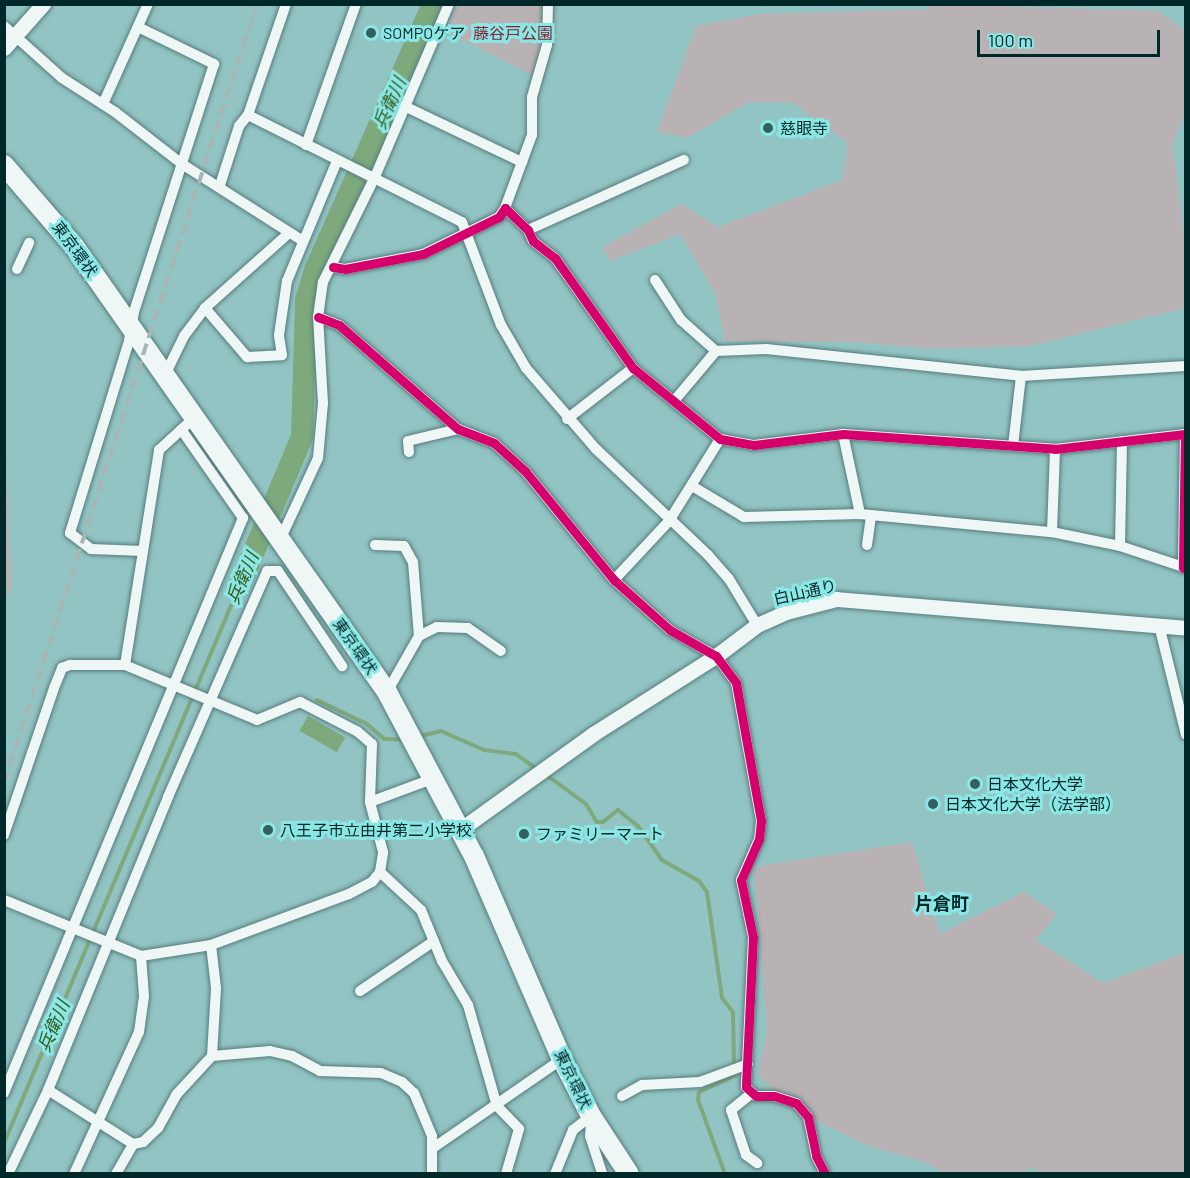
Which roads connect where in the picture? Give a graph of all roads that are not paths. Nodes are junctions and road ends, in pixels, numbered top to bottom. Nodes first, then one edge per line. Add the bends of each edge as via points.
1 (43, 4) edge
2 (148, 4) edge
3 (285, 4) edge
4 (356, 4) edge
5 (449, 4) edge
6 (548, 4) edge
7 (4, 26) edge
8 (138, 27) junction
9 (16, 36) junction
10 (4, 48) edge
11 (103, 104) junction
12 (404, 106) junction
13 (248, 115) junction
14 (306, 145) junction
15 (684, 160) dead end
16 (522, 162) junction
17 (340, 163) junction
18 (182, 164) junction
19 (4, 165) edge
20 (370, 177) junction
21 (220, 185) junction
22 (505, 208) junction
23 (528, 230) junction
24 (289, 233) junction
25 (464, 234) junction
26 (303, 241) junction
27 (29, 243) dead end
28 (333, 267) junction
29 (17, 269) dead end
30 (655, 280) dead end
31 (205, 308) junction
32 (318, 317) junction
33 (132, 327) junction
34 (716, 351) junction
35 (1185, 366) edge
36 (633, 368) junction
37 (165, 375) junction
38 (1021, 376) junction
39 (674, 401) junction
40 (567, 419) junction
41 (187, 424) junction
42 (458, 429) junction
43 (843, 434) junction
44 (720, 440) junction
45 (1122, 441) junction
46 (1012, 446) junction
47 (1055, 449) junction
48 (409, 452) dead end
49 (692, 486) junction
50 (866, 515) junction
51 (669, 521) junction
52 (1052, 532) junction
53 (277, 536) junction
54 (375, 545) dead end
55 (867, 545) dead end
56 (1120, 546) junction
57 (143, 550) junction
58 (1184, 568) edge
59 (614, 580) junction
60 (757, 625) junction
61 (1159, 625) junction
62 (1185, 628) edge
63 (420, 636) junction
64 (501, 651) dead end
65 (716, 656) junction
66 (125, 665) junction
67 (342, 666) dead end
68 (173, 686) junction
69 (387, 692) junction
70 (205, 699) junction
71 (1183, 714) edge
72 (1185, 735) edge
73 (435, 777) junction
74 (370, 802) junction
75 (461, 829) junction
76 (4, 835) edge
77 (380, 872) junction
78 (4, 900) edge
79 (71, 927) junction
80 (434, 941) junction
81 (109, 942) junction
82 (211, 945) junction
83 (141, 956) junction
84 (360, 991) dead end
85 (213, 1056) junction
86 (562, 1059) junction
87 (748, 1064) junction
88 (48, 1090) junction
89 (4, 1093) edge
90 (752, 1093) junction
91 (622, 1096) dead end
92 (497, 1106) junction
93 (591, 1116) junction
94 (100, 1121) junction
95 (133, 1144) junction
96 (433, 1148) junction
97 (757, 1163) dead end
98 (8, 1173) edge
99 (74, 1173) edge
100 (116, 1173) edge
101 (432, 1173) edge
102 (506, 1173) edge
103 (555, 1173) edge
104 (602, 1173) edge
105 (629, 1173) edge
106 (825, 1173) edge

1 - 9 street
2 - 8 street
3 - 13 street
4 - 14 street
5 - 12 street
6 - 16 street via 547,45 532,97 532,135
7 - 9 street
8 - 11 street
8 - 18 street via 214,64
9 - 10 street
9 - 11 street via 62,78
11 - 18 street
12 - 16 street
12 - 20 street
13 - 14 street
13 - 21 street via 239,126
14 - 17 street
15 - 23 street
16 - 22 street
17 - 20 street
17 - 26 street
18 - 21 street
18 - 33 street
19 - 33 highway, 東京環状 via 51,215
20 - 25 street via 462,222
20 - 28 street
21 - 24 street
22 - 23 street
22 - 25 street via 499,217
23 - 36 street via 532,241 555,258
24 - 26 street
24 - 31 street
25 - 28 street via 410,258 345,269
25 - 40 street via 501,325 526,368
26 - 31 street via 281,306 282,356 248,357
27 - 29 street
28 - 32 street via 323,282
30 - 34 street via 681,320
31 - 37 street via 184,336
32 - 42 street via 339,325
32 - 53 street via 323,403 318,458
33 - 37 highway, 東京環状
33 - 57 street via 70,533 91,549
34 - 38 street via 766,349
34 - 39 street
35 - 38 street
36 - 39 street
36 - 40 street
37 - 41 highway, 東京環状
38 - 46 street
39 - 44 street
40 - 51 street
41 - 53 highway, 東京環状
41 - 57 street via 159,450
41 - 68 street via 243,518
42 - 48 street via 408,441
42 - 59 street via 494,443 525,471
43 - 44 street via 754,445
43 - 46 street
43 - 50 street
44 - 49 street
45 - 47 street
45 - 56 street
45 - 58 street via 1185,434
46 - 47 street
47 - 52 street
49 - 50 street via 744,517
49 - 51 street
50 - 52 street
50 - 55 street
51 - 59 street
51 - 60 street via 729,579
52 - 56 street
53 - 69 highway, 東京環状
54 - 63 street via 404,546 413,562
56 - 58 street
57 - 66 street
59 - 65 street via 670,630
60 - 61 street, 白山通り via 786,612 836,599
60 - 65 street, 白山通り
61 - 62 street, 白山通り
61 - 71 street
63 - 64 street via 437,627 468,628
63 - 69 street
65 - 75 street, 白山通り
65 - 87 street via 735,683 761,821 759,839 741,880 753,937
66 - 68 street
66 - 76 street via 62,668
67 - 70 street via 278,571 272,569 267,571
68 - 70 street
68 - 79 street
69 - 73 highway, 東京環状
70 - 74 street via 257,720 300,702 358,732 372,744
70 - 81 street
71 - 72 street
73 - 74 street
73 - 75 highway, 東京環状
74 - 77 street via 383,852
75 - 86 highway, 東京環状
77 - 80 street via 421,910
77 - 82 street via 372,882 349,894
78 - 79 street
79 - 81 street
79 - 89 street
80 - 84 street
80 - 92 street via 468,1005
81 - 83 street
81 - 88 street
82 - 83 street
82 - 85 street via 216,988
83 - 94 street via 143,1015
85 - 95 street via 176,1095 158,1128 143,1142
85 - 96 street via 270,1051 292,1056 320,1071 381,1073 402,1082 414,1093
86 - 92 street
86 - 93 highway, 東京環状
87 - 90 street via 746,1087
87 - 91 street via 700,1082 642,1085
88 - 94 street
88 - 98 street
90 - 97 street via 731,1110 746,1155
90 - 106 street via 796,1103 808,1117 816,1156
92 - 96 street
92 - 102 street via 519,1130
93 - 103 street via 573,1130
93 - 104 street via 590,1136
93 - 105 highway, 東京環状
94 - 95 street
94 - 99 street
95 - 100 street
96 - 101 street

